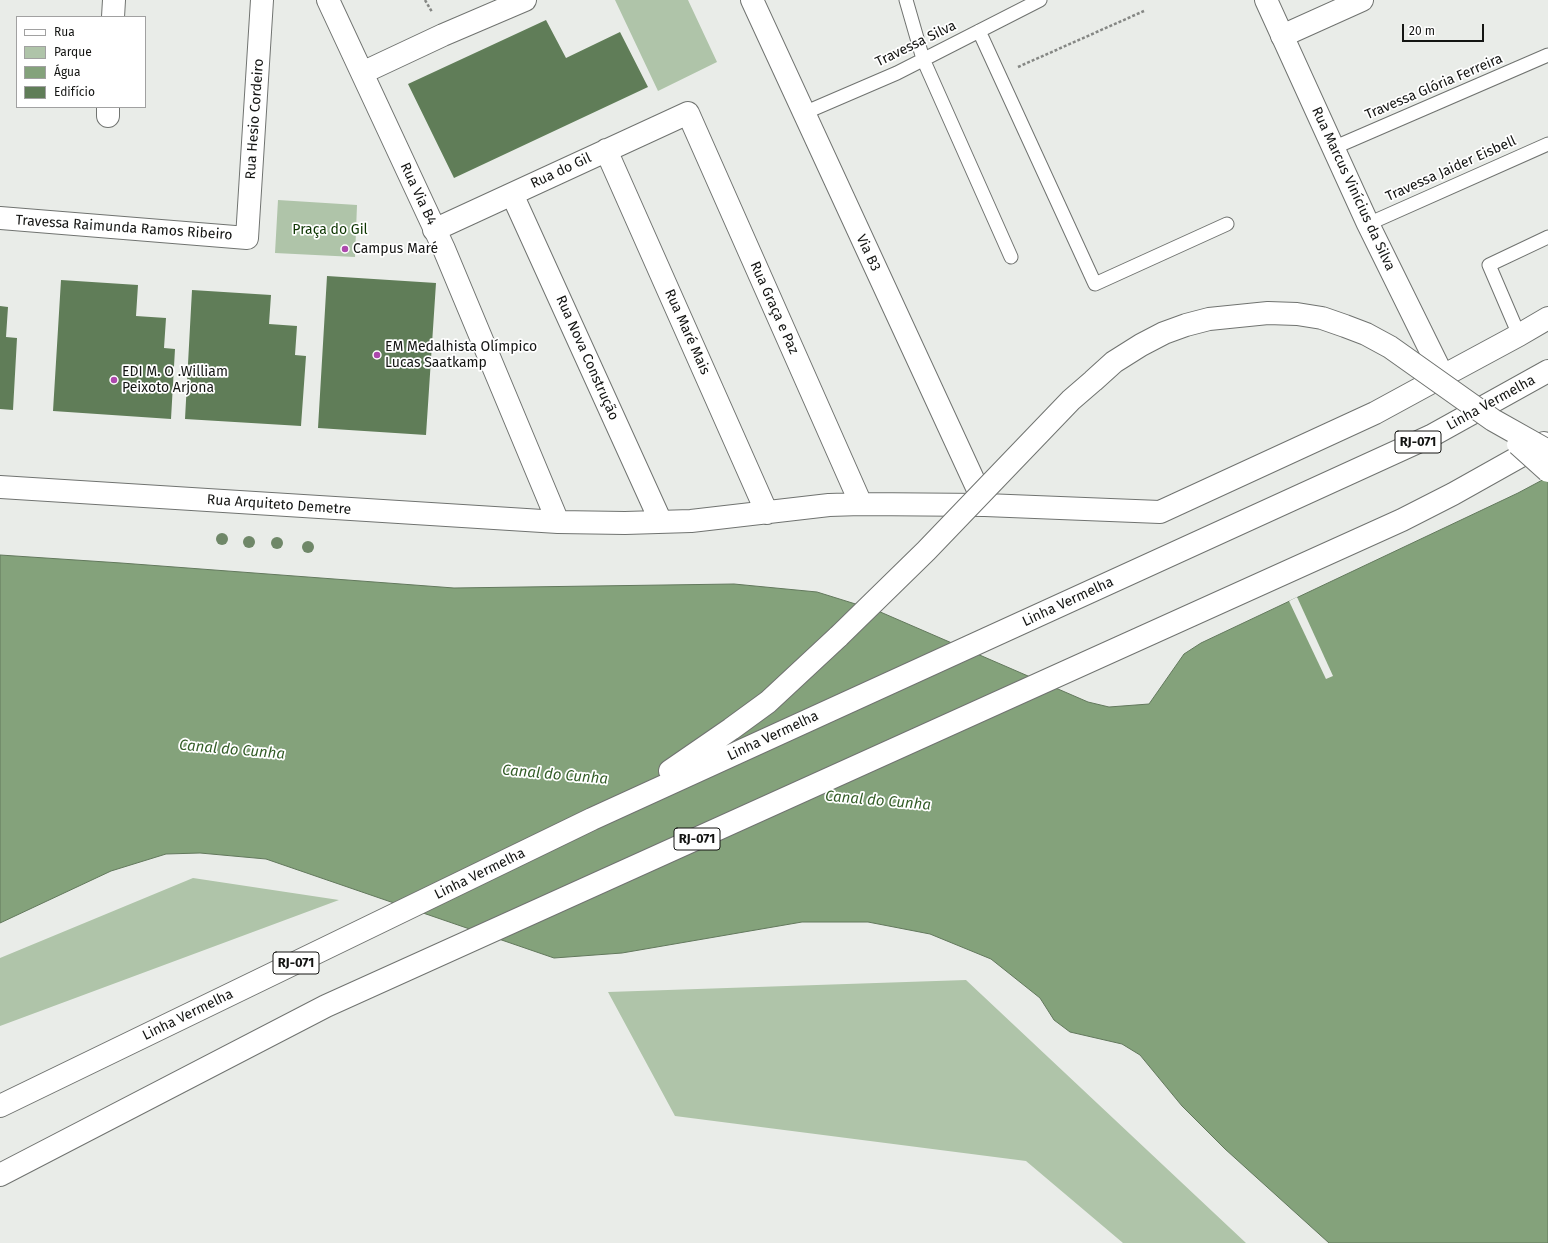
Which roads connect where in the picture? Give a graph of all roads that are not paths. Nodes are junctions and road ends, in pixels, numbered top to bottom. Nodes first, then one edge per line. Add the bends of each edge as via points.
1 (114, 0) edge
2 (262, 0) edge
3 (328, 0) edge
4 (525, 0) edge
5 (752, 0) edge
6 (906, 0) edge
7 (1040, 0) edge
8 (1266, 0) edge
9 (1362, 0) edge
10 (113, 16) edge
11 (979, 31) junction
12 (1282, 36) junction
13 (1548, 55) edge
14 (923, 59) junction
15 (362, 73) junction
16 (688, 113) joint
17 (804, 113) junction
18 (1548, 144) edge
19 (1333, 148) junction
20 (606, 150) junction
21 (512, 194) junction
22 (0, 218) edge
23 (1227, 224) dead end
24 (1368, 224) junction
25 (434, 230) junction
26 (1548, 237) edge
27 (247, 238) joint
28 (1011, 257) dead end
29 (1548, 318) edge
30 (1519, 336) junction
31 (1548, 371) edge
32 (1443, 376) junction
33 (1493, 420) junction
34 (1548, 441) edge
35 (1548, 451) edge
36 (1548, 472) edge
37 (0, 487) edge
38 (861, 504) junction
39 (985, 505) junction
40 (767, 513) junction
41 (558, 522) junction
42 (661, 522) junction
43 (592, 819) junction
44 (0, 1106) edge
45 (0, 1175) edge

1 - 10 main road
2 - 27 main road, Rua Hesio Cordeiro
3 - 15 main road, Rua Via B4
4 - 15 main road
5 - 17 main road, Via B3
6 - 14 lane
7 - 11 lane, Travessa Silva
8 - 12 main road, Rua Marcus Vinícius da Silva
9 - 12 main road
11 - 14 lane, Travessa Silva
11 - 23 lane via 1095,284
12 - 19 main road, Rua Marcus Vinícius da Silva
13 - 19 lane, Travessa Glória Ferreira
14 - 17 lane, Travessa Silva
14 - 28 lane
15 - 25 main road, Rua Via B4
16 - 20 main road, Rua do Gil
16 - 38 main road, Rua Graça e Paz
17 - 39 main road, Via B3
18 - 24 lane, Travessa Jaider Eisbell
19 - 24 main road, Rua Marcus Vinícius da Silva
20 - 21 main road, Rua do Gil
20 - 40 main road, Rua Maré Mais
21 - 25 main road, Rua do Gil
21 - 42 main road, Rua Nova Construção
22 - 27 main road, Travessa Raimunda Ramos Ribeiro
24 - 32 main road, Rua Marcus Vinícius da Silva
25 - 41 main road, Rua Via B4
26 - 30 lane via 1489,266
29 - 30 main road, Rua Arquiteto Demetre
30 - 32 main road, Rua Arquiteto Demetre
31 - 43 main road, Linha Vermelha / RJ-071 via 1431,436
32 - 39 main road, Rua Arquiteto Demetre via 1375,413 1160,512
33 - 35 main road, bridge
33 - 36 main road, bridge
33 - 43 main road, bridge via 1390,347 1366,334 1322,318 1297,314 1237,315 1209,319 1164,333 1114,362 1071,400 926,551 768,702 676,767
34 - 45 main road, RJ-071, bridge via 1402,520 326,1006
37 - 41 main road, Rua Arquiteto Demetre
38 - 39 main road, Rua Arquiteto Demetre
38 - 40 main road, Rua Arquiteto Demetre via 829,505
40 - 42 main road, Rua Arquiteto Demetre
41 - 42 main road, Rua Arquiteto Demetre
43 - 44 main road, Linha Vermelha / RJ-071

